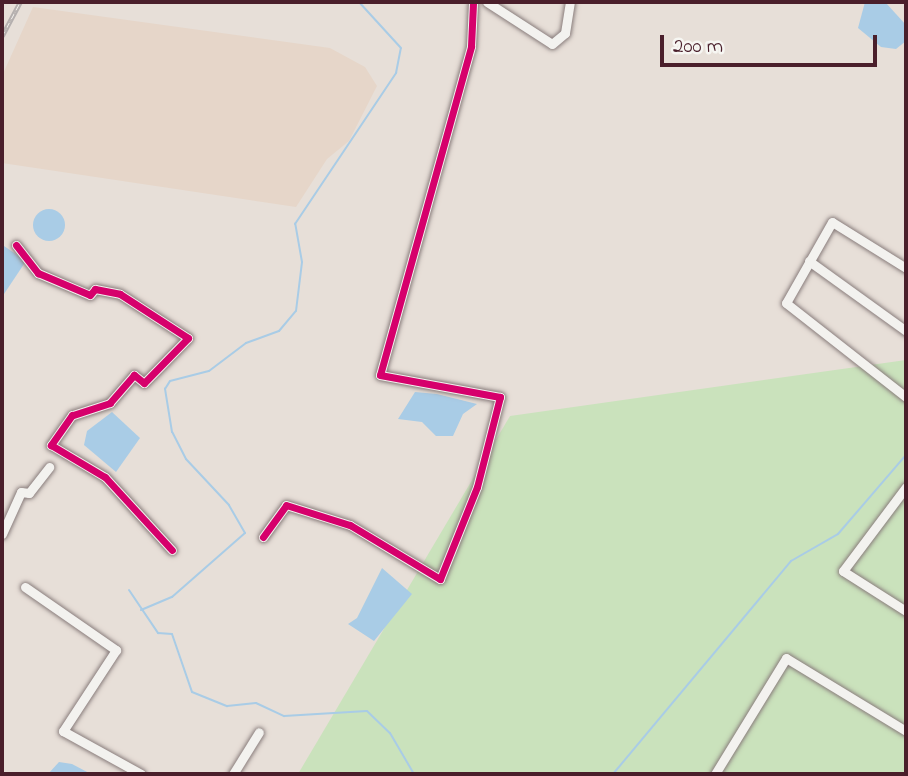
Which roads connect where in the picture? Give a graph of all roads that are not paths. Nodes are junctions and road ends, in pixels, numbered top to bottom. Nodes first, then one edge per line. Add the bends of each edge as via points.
1 (472, 2) edge
2 (487, 2) edge
3 (570, 2) edge
4 (16, 245) dead end
5 (809, 261) junction
6 (906, 268) edge
7 (906, 331) edge
8 (906, 397) edge
9 (49, 467) dead end
10 (906, 487) edge
11 (2, 534) edge
12 (263, 537) dead end
13 (172, 551) dead end
14 (25, 587) dead end
15 (906, 611) edge
16 (906, 731) edge
17 (259, 732) dead end
18 (141, 774) edge
19 (233, 774) edge
20 (715, 774) edge

1 - 12 street via 471,46 380,375 500,397 477,487 440,579 350,525 286,505
2 - 3 street via 552,44 565,33
4 - 13 street via 37,273 90,295 95,289 120,294 188,338 144,383 134,375 110,403 72,415 51,445 105,477
5 - 6 street via 832,222
5 - 7 street
5 - 8 street via 786,303
9 - 11 street via 29,493 22,492
10 - 15 street via 843,571
14 - 18 street via 116,650 63,731
16 - 20 street via 786,658
17 - 19 street

